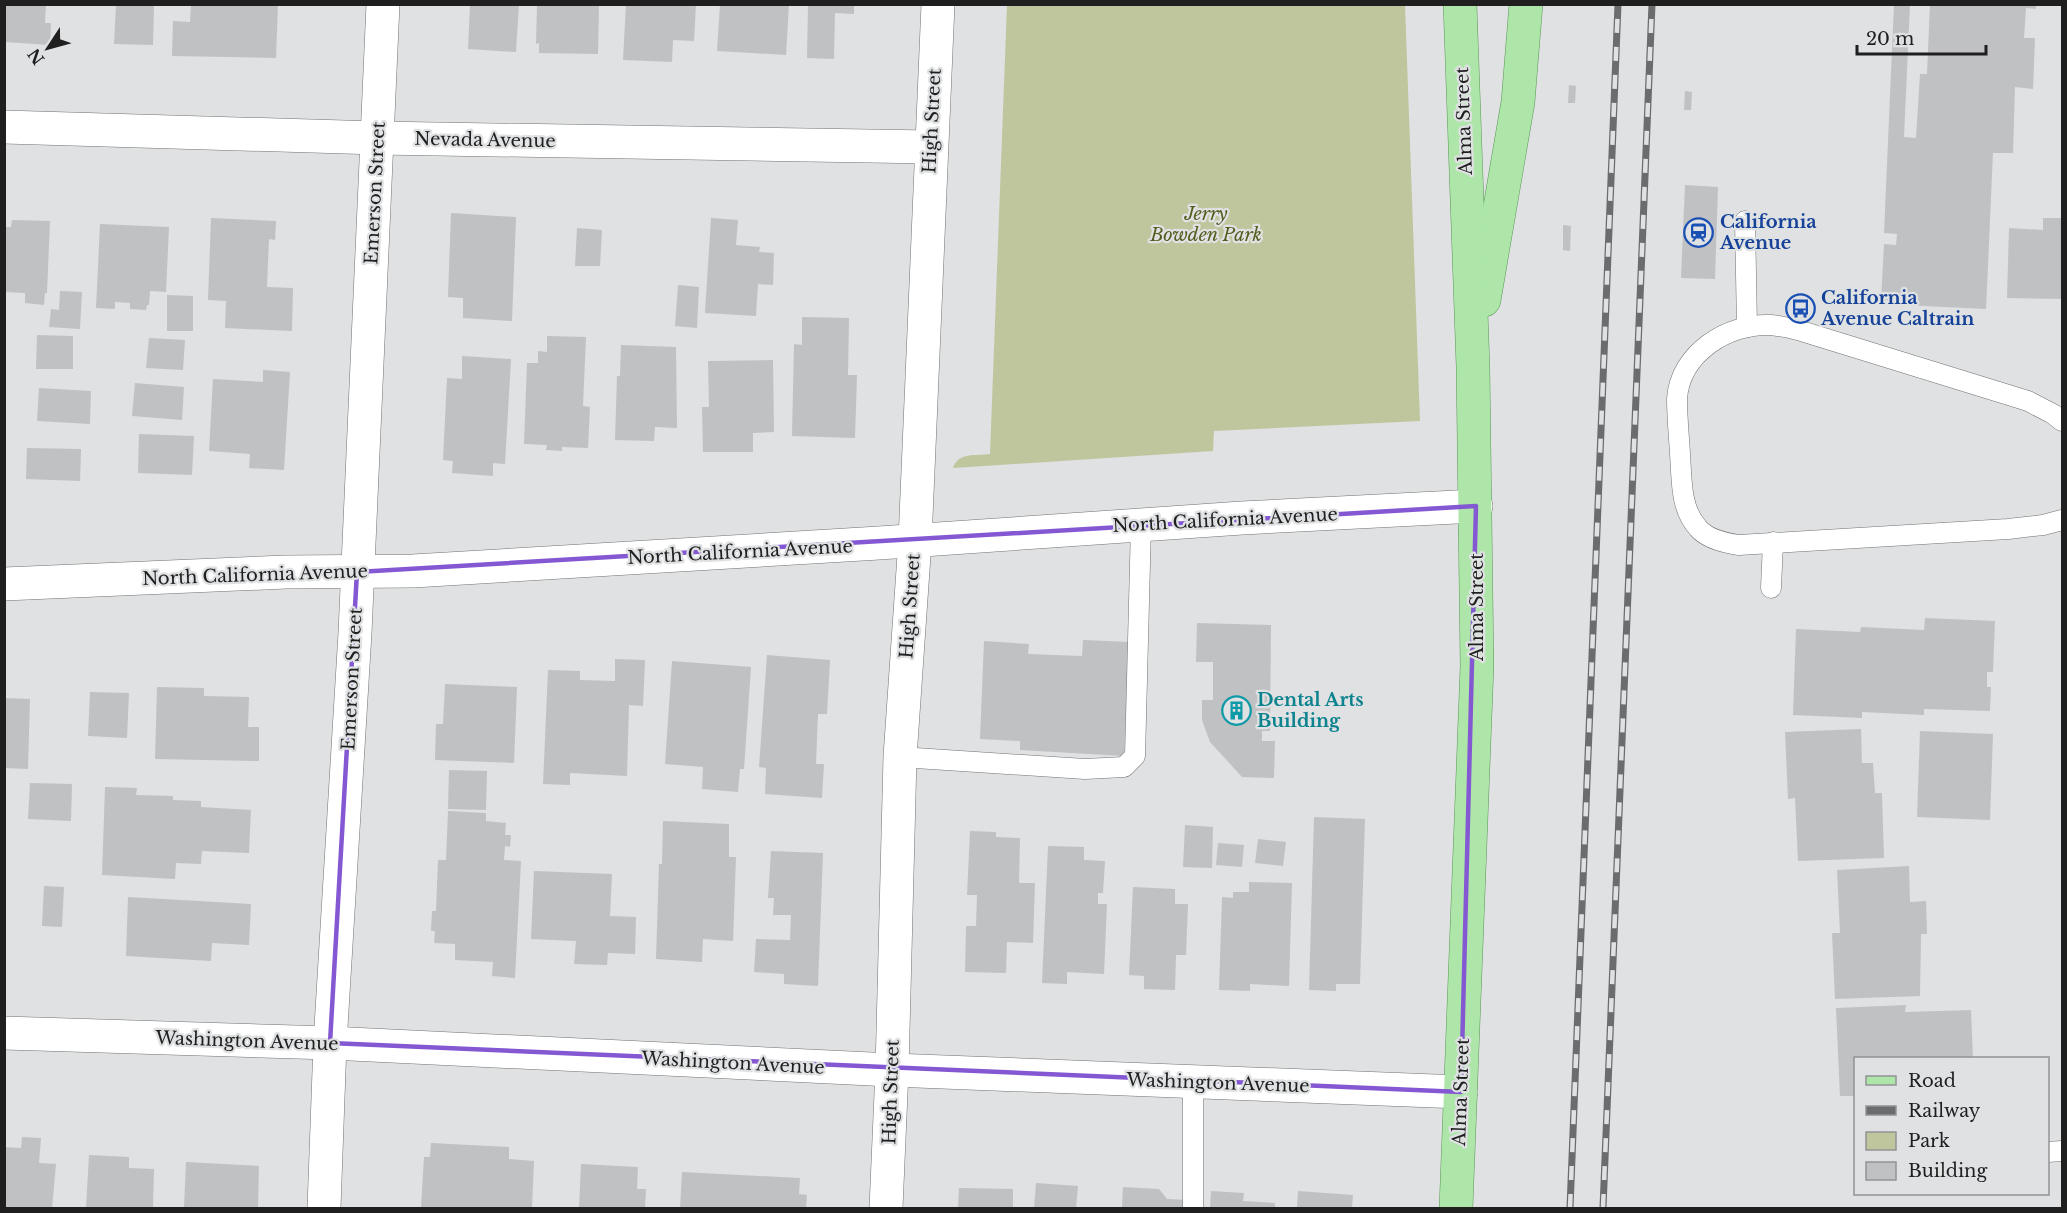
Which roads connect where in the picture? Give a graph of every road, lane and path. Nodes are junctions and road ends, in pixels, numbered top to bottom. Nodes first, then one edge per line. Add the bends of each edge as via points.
1 (383, 4) edge
2 (938, 4) edge
3 (1460, 4) edge
4 (1526, 4) edge
5 (4, 127) edge
6 (378, 138) junction
7 (930, 147) junction
8 (1745, 221) dead end
9 (1747, 327) junction
10 (1473, 367) junction
11 (2062, 422) edge
12 (1476, 506) junction
13 (2062, 520) edge
14 (1142, 525) junction
15 (915, 541) junction
16 (1773, 542) junction
17 (357, 572) junction
18 (4, 584) edge
19 (1771, 588) dead end
20 (900, 757) junction
21 (4, 1033) edge
22 (330, 1043) junction
23 (892, 1071) junction
24 (1193, 1082) junction
25 (1461, 1092) junction
26 (324, 1209) edge
27 (886, 1209) edge
28 (1193, 1209) edge
29 (1456, 1209) edge

1 - 6 street, Emerson Street
2 - 7 street, High Street
3 - 10 main road, Alma Street
4 - 10 main road via 1518,102
5 - 6 street, Nevada Avenue
6 - 7 street, Nevada Avenue
6 - 17 street, Emerson Street
7 - 15 street, High Street
8 - 9 lane
9 - 11 lane via 1771,325 1798,330 2028,401
9 - 16 lane via 1716,338 1696,354 1683,374 1677,398 1682,486 1686,510 1699,530 1720,542
10 - 12 main road, Alma Street
12 - 14 street, North California Avenue
12 - 25 main road, Alma Street via 1477,666
13 - 16 lane via 2015,528
14 - 15 street, North California Avenue
14 - 20 lane via 1135,756 1124,767 1085,769
15 - 17 street, North California Avenue
15 - 20 street, High Street
16 - 19 lane
17 - 18 street, North California Avenue
17 - 22 street, Emerson Street
20 - 23 street, High Street
21 - 22 street, Washington Avenue
22 - 23 street, Washington Avenue
22 - 26 street, Emerson Street
23 - 24 street, Washington Avenue
23 - 27 street, High Street
24 - 25 street, Washington Avenue
24 - 28 lane
25 - 29 main road, Alma Street

